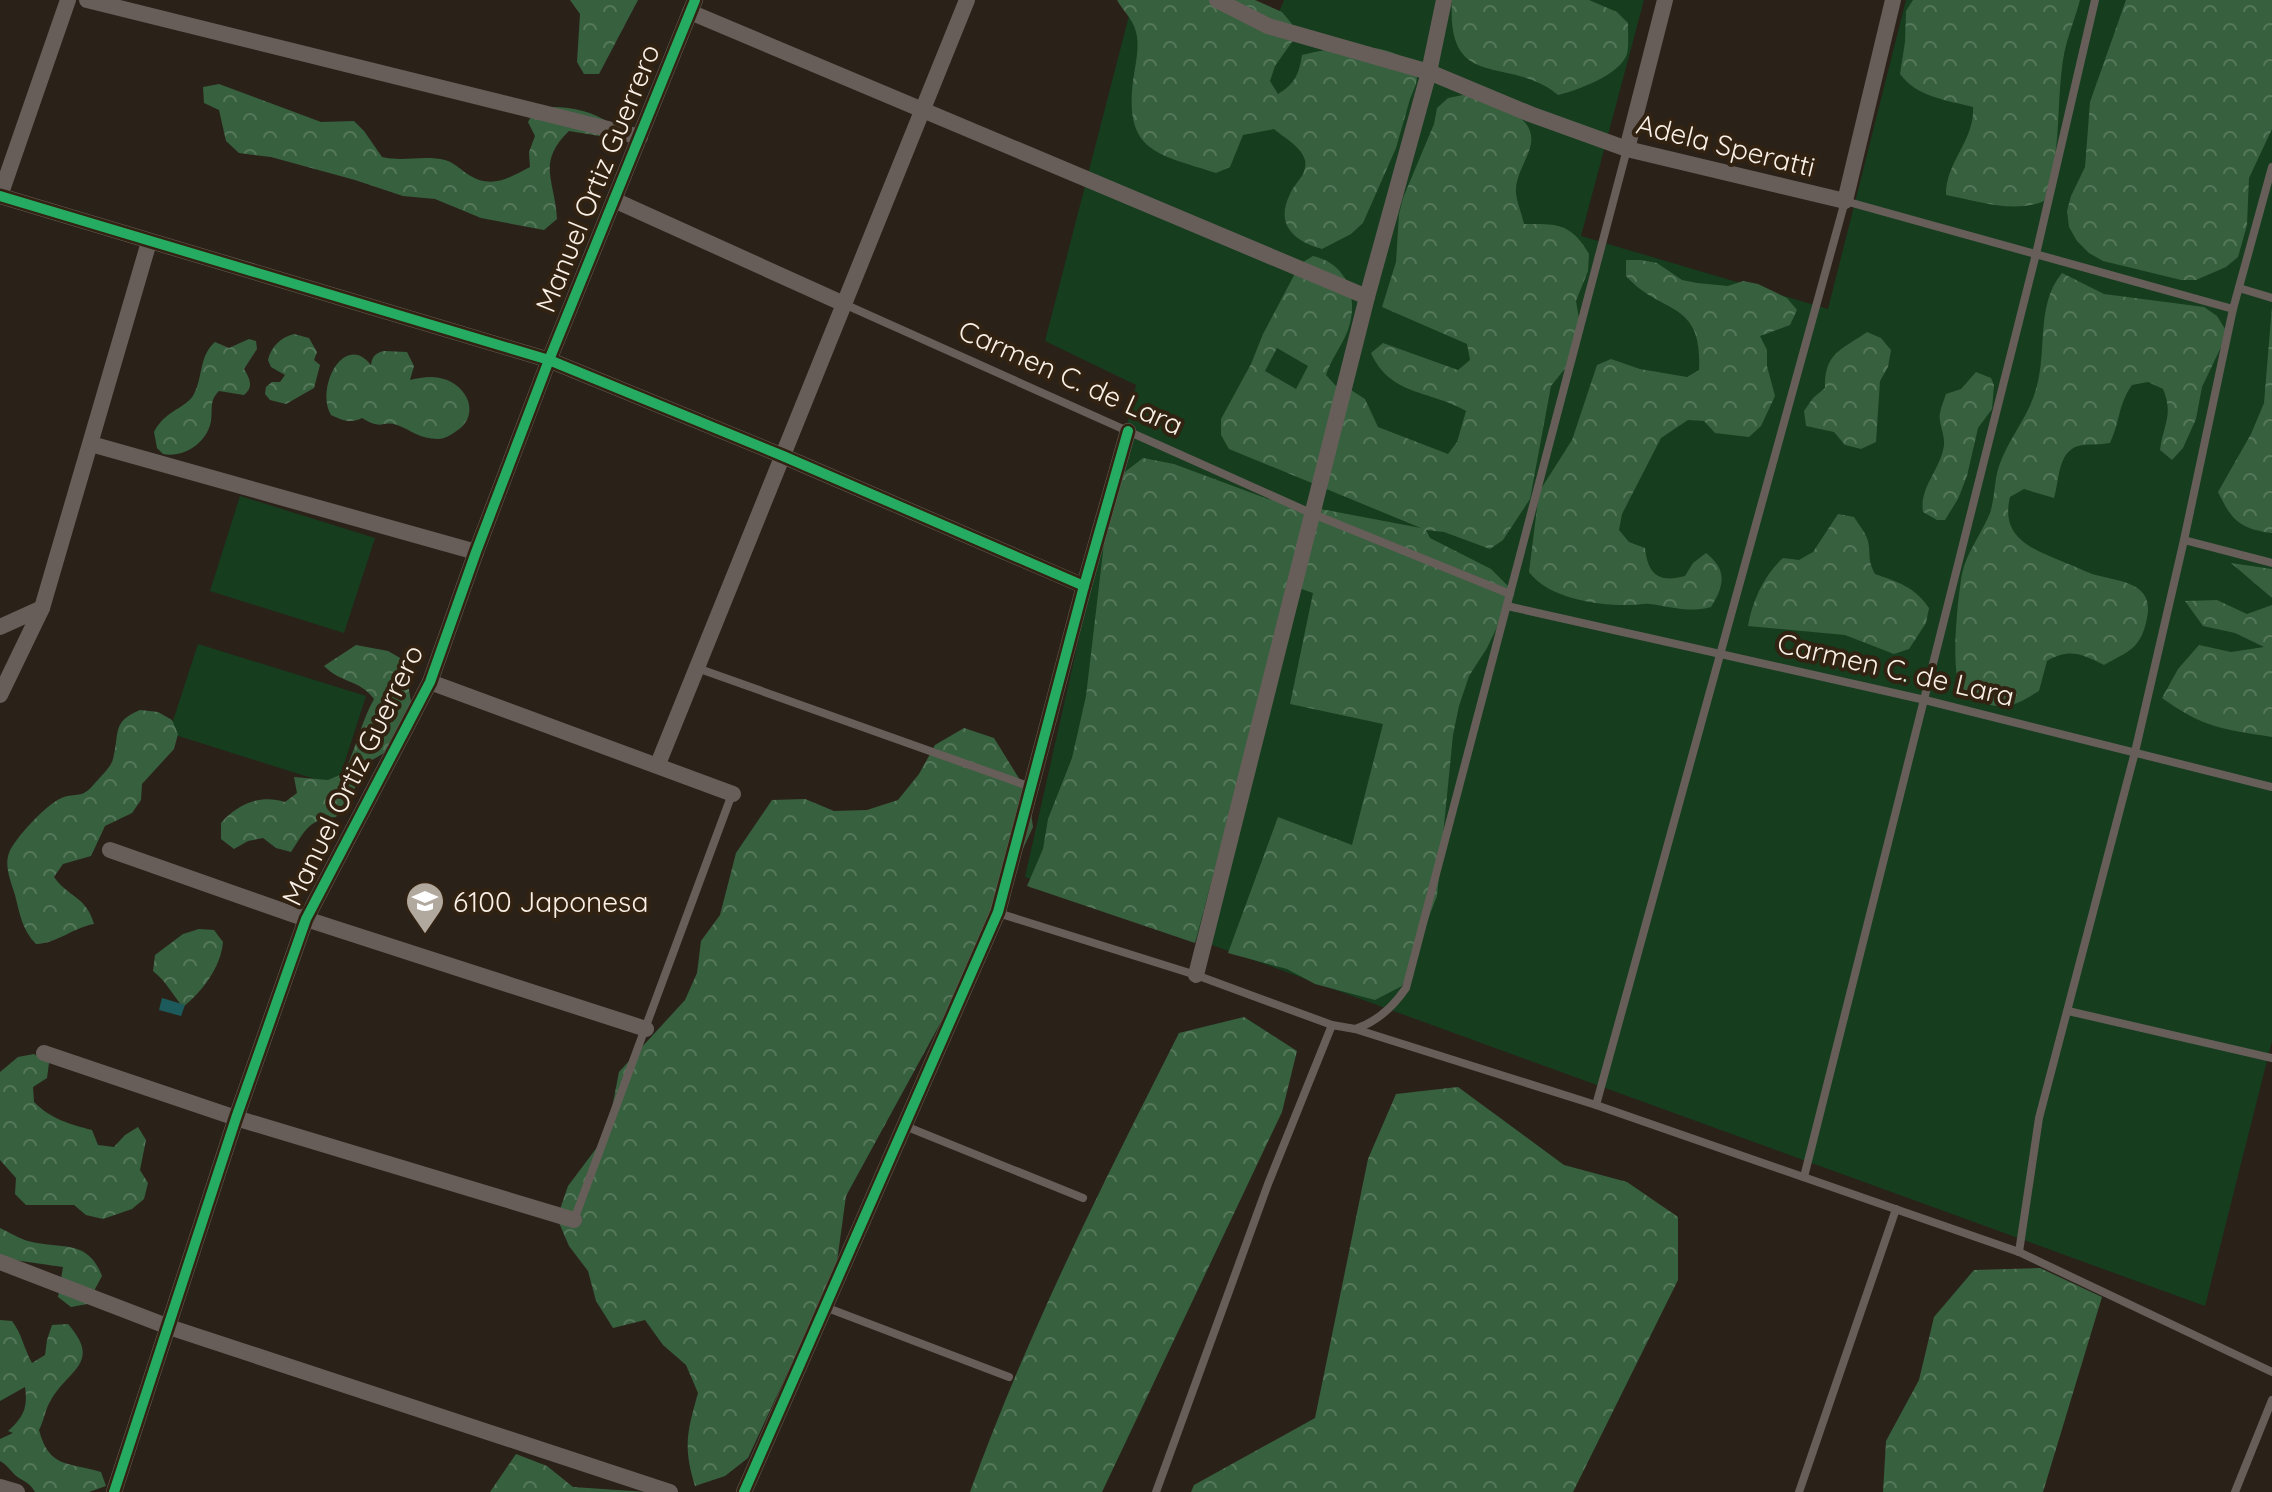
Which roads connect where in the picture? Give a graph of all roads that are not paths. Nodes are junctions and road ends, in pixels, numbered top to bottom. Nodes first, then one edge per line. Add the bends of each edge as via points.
1 (68, 0) edge
2 (87, 0) edge
3 (967, 0) edge
4 (1217, 0) edge
5 (1444, 0) edge
6 (1665, 0) edge
7 (1893, 0) edge
8 (2095, 0) edge
9 (693, 6) edge
10 (1429, 72) junction
11 (923, 109) junction
12 (640, 137) junction
13 (1627, 149) junction
14 (2272, 167) edge
15 (0, 196) edge
16 (614, 200) junction
17 (1845, 201) junction
18 (149, 242) junction
19 (2036, 254) junction
20 (2239, 288) junction
21 (1367, 297) junction
22 (2272, 298) edge
23 (844, 304) junction
24 (2233, 309) junction
25 (549, 360) junction
26 (1128, 431) junction
27 (91, 444) junction
28 (783, 456) junction
29 (1313, 514) junction
30 (2184, 540) junction
31 (476, 552) junction
32 (2272, 563) edge
33 (1084, 586) junction
34 (1510, 594) junction
35 (1507, 606) junction
36 (42, 608) junction
37 (0, 627) edge
38 (1720, 655) junction
39 (697, 668) junction
40 (430, 682) junction
41 (0, 695) edge
42 (1925, 700) junction
43 (2135, 752) junction
44 (658, 764) junction
45 (1032, 787) junction
46 (2272, 787) edge
47 (733, 794) joint
48 (110, 850) dead end
49 (998, 912) junction
50 (306, 919) junction
51 (1196, 975) junction
52 (2068, 1011) junction
53 (1332, 1025) junction
54 (646, 1029) junction
55 (1355, 1029) junction
56 (44, 1053) dead end
57 (2272, 1058) edge
58 (1596, 1105) junction
59 (236, 1118) junction
60 (905, 1126) junction
61 (1804, 1177) junction
62 (1083, 1198) dead end
63 (1896, 1209) junction
64 (574, 1220) joint
65 (2019, 1252) junction
66 (0, 1262) edge
67 (825, 1307) junction
68 (169, 1327) junction
69 (2272, 1372) edge
70 (1009, 1377) dead end
71 (2272, 1400) edge
72 (0, 1487) edge
73 (17, 1492) edge
74 (114, 1492) edge
75 (670, 1492) edge
76 (744, 1492) edge
77 (1156, 1492) edge
78 (1799, 1492) edge
79 (2235, 1492) edge

1 - 15 street
2 - 12 street
3 - 11 street
4 - 10 street, Adela Speratti via 1268,26
5 - 10 street
6 - 13 street
7 - 17 street
8 - 19 lane
9 - 11 street
9 - 12 street, Manuel Ortiz Guerrero
10 - 13 street, Adela Speratti
10 - 21 street
11 - 21 street
11 - 23 street
12 - 16 street, Manuel Ortiz Guerrero
13 - 17 street, Adela Speratti
13 - 34 lane
14 - 20 lane
15 - 18 street
16 - 23 street, Carmen C. de Lara
16 - 25 street, Manuel Ortiz Guerrero
17 - 19 lane, Adela Speratti
17 - 38 lane
18 - 25 street
18 - 27 street
19 - 24 lane, Adela Speratti
19 - 42 lane
20 - 22 lane
20 - 24 lane
21 - 29 street
23 - 26 lane, Carmen C. de Lara
23 - 28 street
24 - 30 lane
25 - 28 street
25 - 31 street, Manuel Ortiz Guerrero
26 - 29 lane, Carmen C. de Lara
26 - 33 street
27 - 31 street
27 - 36 street
28 - 33 street
28 - 39 street
29 - 34 lane, Carmen C. de Lara
29 - 51 street
30 - 32 lane
30 - 43 lane
31 - 40 street, Manuel Ortiz Guerrero
33 - 45 street
34 - 35 lane
35 - 38 lane, Carmen C. de Lara
35 - 55 lane via 1406,988 1384,1013
36 - 37 street
36 - 41 street
38 - 42 lane, Carmen C. de Lara
38 - 58 lane
39 - 44 street
39 - 45 lane
40 - 44 street
40 - 50 street, Manuel Ortiz Guerrero
42 - 43 lane, Carmen C. de Lara
42 - 61 lane
43 - 46 lane, Carmen C. de Lara
43 - 52 lane
44 - 47 street
45 - 49 street
47 - 54 lane
48 - 50 street
49 - 51 lane
49 - 60 street
50 - 54 street
50 - 59 street, Manuel Ortiz Guerrero
51 - 53 lane
52 - 57 lane
52 - 65 lane via 2039,1118
53 - 55 lane
53 - 77 lane
54 - 64 lane
55 - 58 lane
56 - 59 street
58 - 61 lane
59 - 64 street
59 - 68 street, Manuel Ortiz Guerrero
60 - 62 lane
60 - 67 street
61 - 63 lane
63 - 65 lane
63 - 78 lane
65 - 69 lane
66 - 68 street
67 - 70 lane
67 - 76 street
68 - 74 street, Manuel Ortiz Guerrero
68 - 75 street
71 - 79 lane
72 - 73 street

